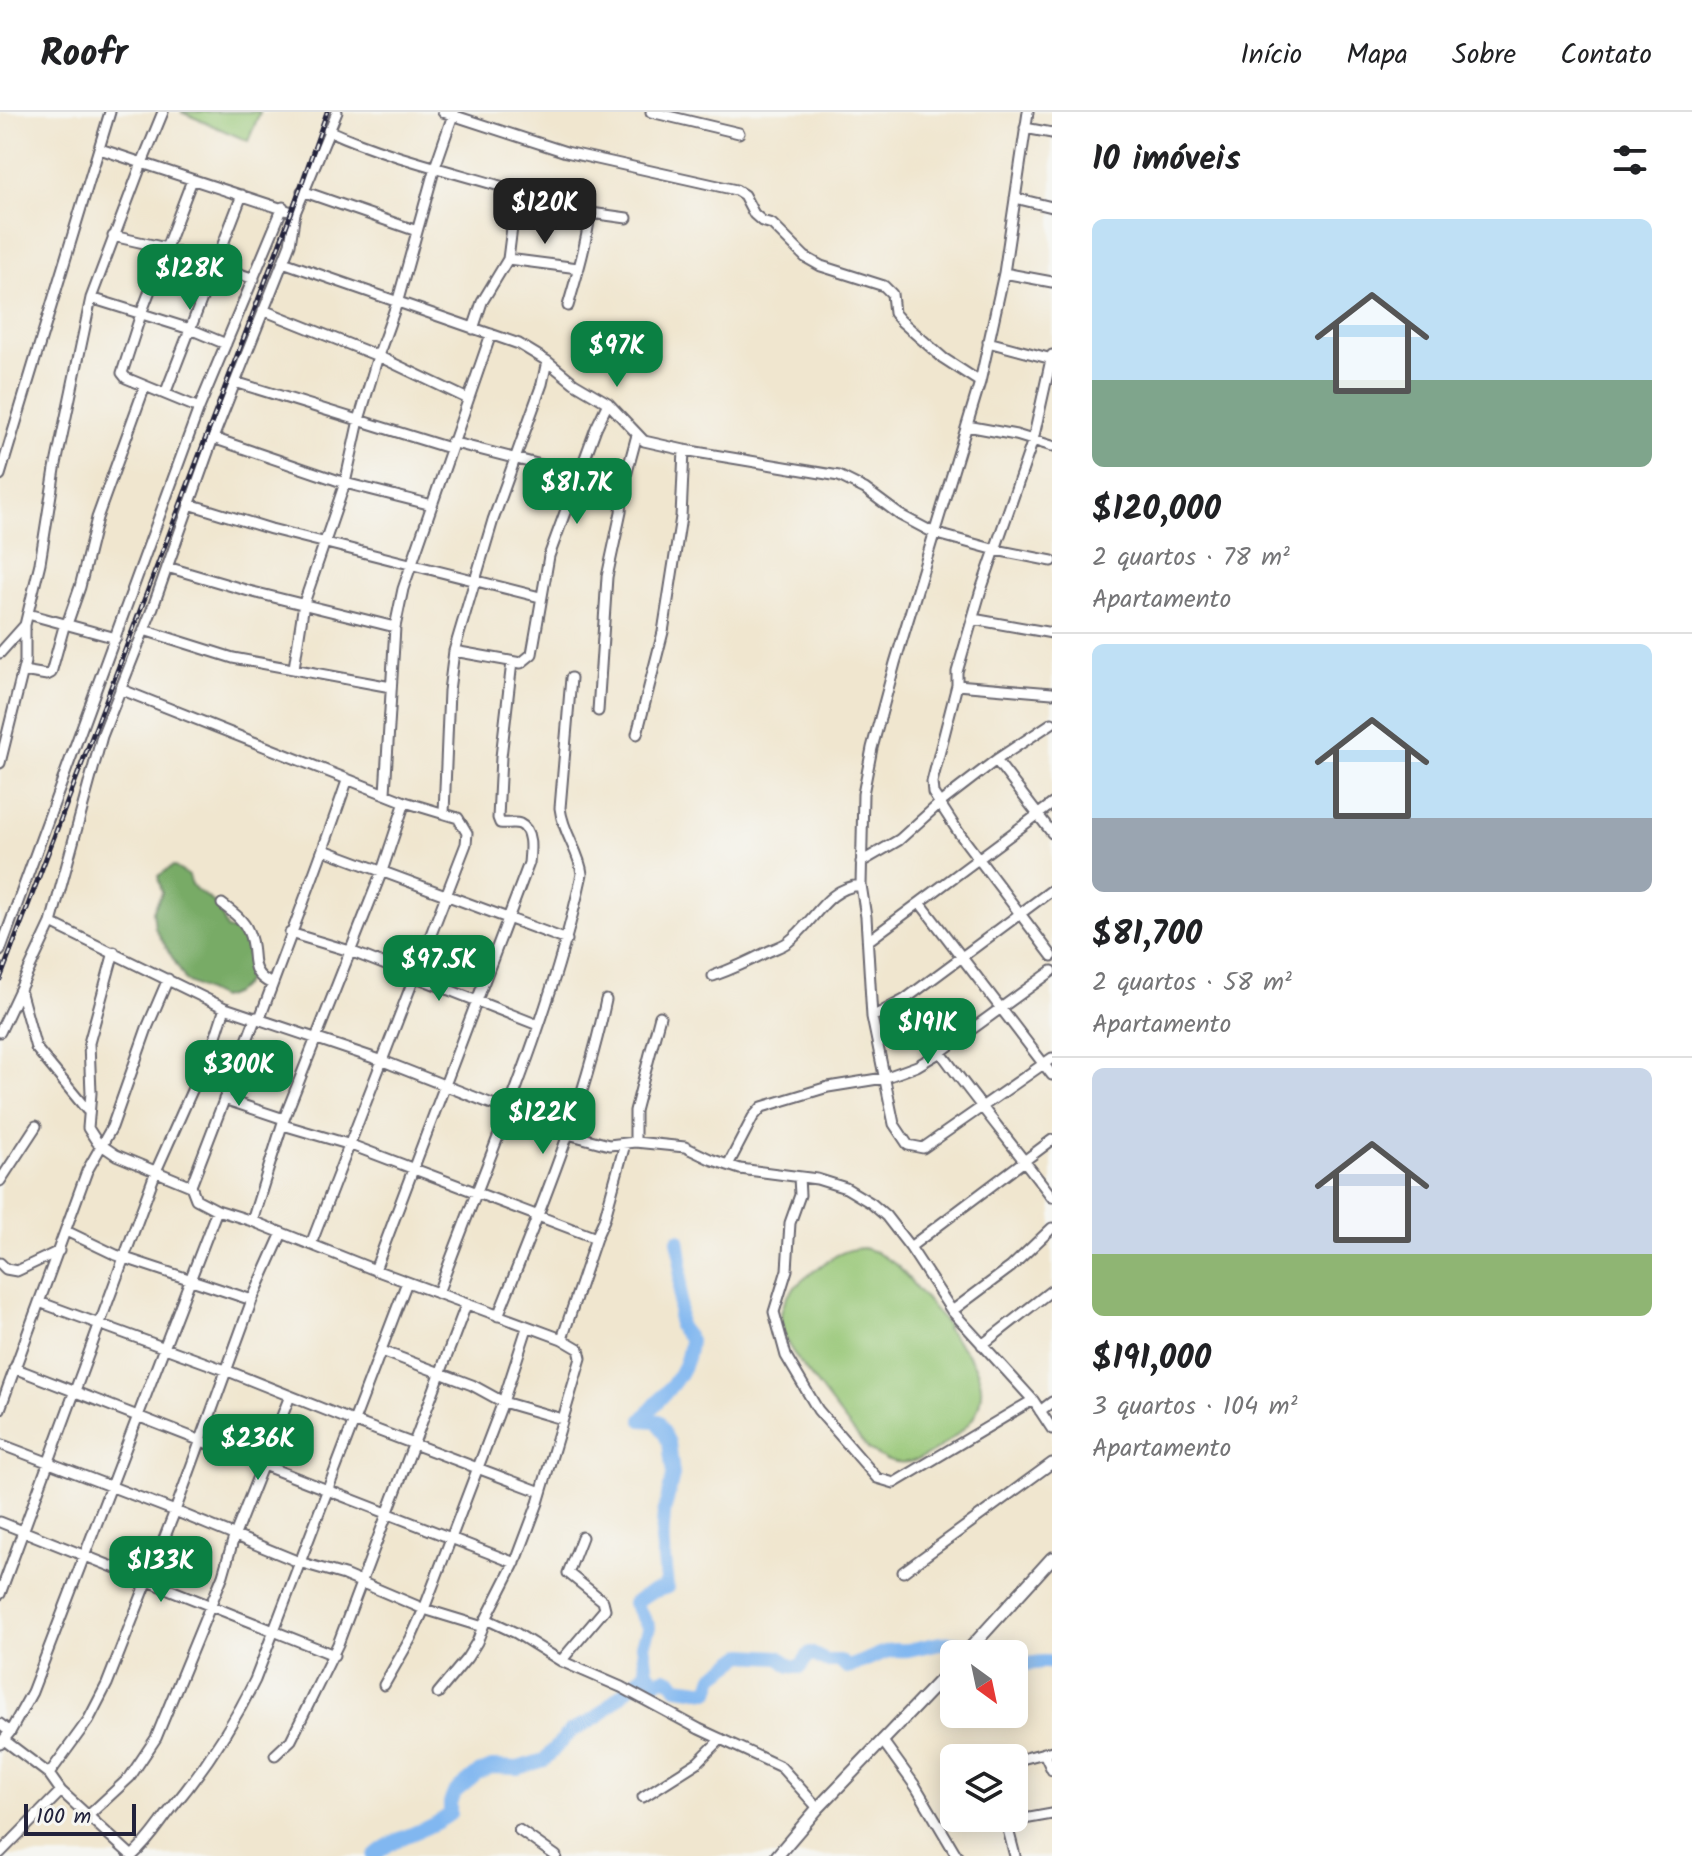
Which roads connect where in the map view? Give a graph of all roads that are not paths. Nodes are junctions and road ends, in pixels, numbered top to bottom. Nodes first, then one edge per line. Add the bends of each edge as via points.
1 (110, 112) edge
2 (163, 112) edge
3 (337, 112) edge
4 (651, 112) edge
5 (1028, 112) edge
6 (450, 113) edge
7 (1025, 128) junction
8 (328, 130) junction
9 (739, 133) dead end
10 (1052, 133) edge
11 (100, 149) junction
12 (142, 163) junction
13 (435, 167) junction
14 (192, 180) junction
15 (302, 191) junction
16 (242, 195) junction
17 (516, 196) junction
18 (1015, 198) junction
19 (283, 207) junction
20 (1052, 207) edge
21 (295, 213) junction
22 (590, 214) junction
23 (627, 218) dead end
24 (417, 231) junction
25 (113, 236) junction
26 (166, 248) junction
27 (508, 259) junction
28 (283, 262) junction
29 (215, 264) junction
30 (578, 268) junction
31 (1004, 273) junction
32 (254, 279) junction
33 (1052, 282) edge
34 (91, 298) junction
35 (398, 300) junction
36 (568, 306) dead end
37 (263, 310) junction
38 (141, 314) junction
39 (190, 329) junction
40 (473, 329) junction
41 (491, 334) junction
42 (988, 342) junction
43 (226, 344) junction
44 (378, 356) junction
45 (1052, 358) edge
46 (547, 361) junction
47 (235, 382) junction
48 (980, 382) junction
49 (145, 386) junction
50 (165, 394) junction
51 (466, 398) junction
52 (608, 403) junction
53 (199, 408) junction
54 (359, 420) junction
55 (967, 426) junction
56 (637, 435) junction
57 (213, 438) junction
58 (1033, 440) junction
59 (450, 445) junction
60 (1052, 446) edge
61 (684, 450) junction
62 (515, 458) junction
63 (0, 475) edge
64 (580, 475) junction
65 (345, 483) junction
66 (189, 504) junction
67 (432, 505) junction
68 (934, 533) junction
69 (324, 542) junction
70 (996, 550) junction
71 (1052, 561) edge
72 (410, 563) junction
73 (167, 567) junction
74 (474, 581) junction
75 (540, 597) junction
76 (304, 603) junction
77 (973, 619) junction
78 (26, 620) junction
79 (66, 624) junction
80 (395, 627) junction
81 (144, 630) junction
82 (1052, 633) edge
83 (116, 638) junction
84 (454, 651) junction
85 (0, 653) edge
86 (512, 662) junction
87 (294, 668) junction
88 (23, 671) junction
89 (571, 678) dead end
90 (957, 685) junction
91 (391, 687) junction
92 (120, 689) junction
93 (1052, 693) edge
94 (598, 711) dead end
95 (1052, 723) edge
96 (637, 734) dead end
97 (0, 759) edge
98 (996, 760) junction
99 (347, 781) junction
100 (385, 793) junction
101 (405, 802) junction
102 (940, 803) junction
103 (1052, 804) edge
104 (444, 813) junction
105 (1038, 814) junction
106 (1052, 833) edge
107 (324, 850) junction
108 (978, 858) junction
109 (861, 862) junction
110 (382, 871) junction
111 (861, 885) junction
112 (1052, 890) edge
113 (445, 894) junction
114 (222, 904) dead end
115 (921, 904) junction
116 (1021, 913) junction
117 (509, 918) junction
118 (51, 923) junction
119 (290, 933) junction
120 (567, 940) junction
121 (868, 941) junction
122 (0, 951) edge
123 (350, 951) junction
124 (114, 952) junction
125 (1052, 956) edge
126 (962, 957) junction
127 (1052, 971) edge
128 (415, 975) junction
129 (713, 976) dead end
130 (168, 979) junction
131 (272, 984) junction
132 (20, 990) junction
133 (606, 1000) dead end
134 (904, 1000) junction
135 (476, 1002) junction
136 (225, 1008) junction
137 (998, 1008) junction
138 (660, 1016) dead end
139 (872, 1017) junction
140 (258, 1018) junction
141 (538, 1025) junction
142 (0, 1032) edge
143 (317, 1038) junction
144 (939, 1053) junction
145 (383, 1061) junction
146 (1048, 1061) edge
147 (1052, 1075) edge
148 (884, 1078) junction
149 (444, 1085) junction
150 (224, 1099) junction
151 (507, 1108) junction
152 (984, 1108) junction
153 (87, 1110) junction
154 (284, 1122) junction
155 (36, 1126) dead end
156 (568, 1134) junction
157 (1052, 1140) edge
158 (630, 1143) junction
159 (351, 1145) junction
160 (101, 1146) junction
161 (1025, 1160) junction
162 (728, 1165) junction
163 (412, 1170) junction
164 (156, 1171) junction
165 (799, 1177) junction
166 (0, 1181) edge
167 (191, 1186) junction
168 (475, 1192) junction
169 (1052, 1197) edge
170 (217, 1210) junction
171 (538, 1216) junction
172 (252, 1221) junction
173 (1052, 1228) edge
174 (66, 1231) junction
175 (282, 1233) junction
176 (596, 1238) junction
177 (311, 1244) junction
178 (910, 1247) junction
179 (59, 1251) junction
180 (125, 1258) junction
181 (0, 1263) edge
182 (375, 1270) junction
183 (190, 1279) junction
184 (407, 1282) junction
185 (1052, 1290) edge
186 (438, 1293) junction
187 (252, 1300) junction
188 (39, 1302) junction
189 (466, 1305) junction
190 (952, 1311) junction
191 (498, 1316) junction
192 (101, 1324) junction
193 (527, 1328) junction
194 (562, 1339) junction
195 (982, 1345) junction
196 (164, 1348) junction
197 (382, 1351) junction
198 (14, 1368) junction
199 (228, 1371) junction
200 (441, 1373) junction
201 (75, 1392) junction
202 (290, 1396) junction
203 (1033, 1400) junction
204 (503, 1402) junction
205 (1052, 1402) edge
206 (0, 1409) edge
207 (1040, 1411) junction
208 (137, 1415) junction
209 (562, 1419) junction
210 (353, 1421) junction
211 (1052, 1429) edge
212 (201, 1441) junction
213 (0, 1444) edge
214 (415, 1445) junction
215 (47, 1462) junction
216 (1052, 1463) edge
217 (261, 1466) junction
218 (478, 1468) junction
219 (111, 1487) junction
220 (326, 1490) junction
221 (541, 1492) junction
222 (175, 1511) junction
223 (389, 1512) junction
224 (0, 1522) edge
225 (24, 1532) junction
226 (234, 1537) junction
227 (582, 1537) dead end
228 (451, 1538) junction
229 (85, 1557) junction
230 (1052, 1558) edge
231 (299, 1562) junction
232 (515, 1563) junction
233 (903, 1572) dead end
234 (148, 1580) junction
235 (362, 1583) junction
236 (0, 1594) edge
237 (209, 1607) junction
238 (424, 1609) junction
239 (484, 1623) junction
240 (273, 1630) junction
241 (978, 1640) edge
242 (334, 1655) junction
243 (561, 1661) junction
244 (940, 1680) edge
245 (384, 1685) dead end
246 (438, 1693) dead end
247 (0, 1724) edge
248 (5, 1738) edge
249 (721, 1739) junction
250 (882, 1740) junction
251 (1048, 1752) edge
252 (275, 1755) dead end
253 (1028, 1757) edge
254 (1052, 1770) edge
255 (49, 1774) junction
256 (61, 1791) junction
257 (643, 1797) dead end
258 (818, 1808) junction
259 (1052, 1814) edge
260 (89, 1815) junction
261 (1028, 1817) edge
262 (519, 1830) dead end
263 (1009, 1832) edge
264 (0, 1853) edge
265 (132, 1856) edge
266 (556, 1856) edge
267 (777, 1856) edge
268 (957, 1856) edge
269 (1015, 1856) edge

1 - 11 street
2 - 12 street
3 - 8 street
4 - 9 street
5 - 7 street
6 - 13 street
6 - 48 street via 566,152 736,190 754,214 805,257 884,286 901,321
7 - 10 street
7 - 18 street
8 - 13 street
8 - 15 street
11 - 12 street
11 - 63 street
12 - 14 street
12 - 25 street
13 - 17 street via 500,186
13 - 24 street
14 - 16 street
14 - 26 street
15 - 21 street
15 - 24 street
16 - 19 street
16 - 29 street
17 - 22 street
17 - 27 street
18 - 20 street
18 - 31 street
19 - 21 street
19 - 32 street
21 - 28 street
22 - 23 street
22 - 30 street
24 - 35 street
25 - 26 street
25 - 34 street
26 - 29 street
26 - 38 street
27 - 30 street
27 - 40 street via 482,302
28 - 35 street
28 - 37 street
29 - 32 street
29 - 39 street
30 - 36 street
31 - 33 street
31 - 42 street
32 - 43 street
34 - 38 street
34 - 78 street
35 - 40 street
35 - 44 street
37 - 44 street
37 - 47 street
38 - 39 street
38 - 49 street via 122,373
39 - 43 street
39 - 50 street
40 - 41 street
41 - 46 street
41 - 51 street
42 - 45 street
42 - 48 street
43 - 53 street
44 - 51 street
44 - 54 street
45 - 58 street
46 - 52 street
46 - 62 street
47 - 54 street
47 - 57 street
48 - 55 street
49 - 50 street
49 - 79 street
50 - 53 street
51 - 59 street
52 - 56 street
52 - 64 street
53 - 83 street
54 - 59 street
54 - 65 street
55 - 58 street
55 - 68 street
56 - 61 street
56 - 94 street via 607,577
57 - 65 street
57 - 66 street
58 - 60 street
58 - 70 street
59 - 62 street
59 - 67 street
61 - 68 street via 839,476
61 - 96 street via 681,517 663,632
62 - 64 street
62 - 74 street
64 - 75 street via 549,556
65 - 67 street
65 - 69 street
66 - 69 street
66 - 73 street
67 - 72 street
68 - 70 street
68 - 109 street via 872,748 863,794
69 - 72 street
69 - 76 street
70 - 71 street
70 - 77 street
72 - 74 street
72 - 80 street
73 - 76 street
73 - 81 street
74 - 75 street
74 - 84 street
75 - 86 street via 532,654 526,661
76 - 80 street
76 - 87 street
77 - 82 street
77 - 90 street
78 - 79 street
78 - 85 street
78 - 88 street
79 - 83 street
79 - 88 street via 51,673
80 - 91 street
81 - 87 street via 233,658
81 - 92 street
83 - 122 street
84 - 86 street
84 - 104 street
86 - 117 street via 498,818 500,823 524,826 531,845
87 - 91 street
88 - 97 street
89 - 120 street via 560,808 582,874
90 - 93 street
90 - 102 street via 933,773 933,793
91 - 100 street
92 - 99 street
92 - 118 street
95 - 98 street
98 - 102 street
98 - 105 street
99 - 100 street
99 - 107 street
100 - 101 street
101 - 104 street
101 - 110 street
102 - 108 street
102 - 109 street via 899,840
103 - 105 street
104 - 113 street via 458,818 467,833
105 - 106 street
105 - 108 street
107 - 110 street
107 - 119 street
108 - 115 street
108 - 116 street
109 - 111 street
110 - 113 street
110 - 123 street
111 - 121 street
111 - 129 street via 831,895 784,945
112 - 116 street
113 - 117 street
113 - 128 street
114 - 131 street via 244,921 253,943 255,971
115 - 121 street
115 - 126 street
116 - 125 street
116 - 126 street
117 - 120 street
117 - 135 street
118 - 124 street
118 - 132 street
119 - 123 street
119 - 131 street
120 - 141 street
121 - 139 street
123 - 128 street
123 - 143 street
124 - 130 street
124 - 153 street via 89,1043
126 - 134 street
126 - 137 street
127 - 137 street
128 - 135 street
128 - 145 street
130 - 136 street
130 - 160 street
131 - 140 street
132 - 142 street
132 - 153 street via 36,1048
133 - 156 street
134 - 139 street
134 - 144 street
135 - 141 street
135 - 149 street
136 - 140 street
136 - 164 street
137 - 144 street
137 - 146 street
138 - 158 street
139 - 148 street
140 - 143 street
140 - 150 street
141 - 151 street
143 - 145 street
143 - 154 street
144 - 148 street
144 - 152 street
145 - 149 street
145 - 159 street
146 - 147 street
146 - 152 street
148 - 152 street via 894,1124 915,1148 923,1148
148 - 162 street via 828,1087 762,1107
149 - 151 street
149 - 163 street
150 - 154 street
150 - 167 street
151 - 156 street
151 - 168 street
152 - 161 street
153 - 160 street via 88,1128
154 - 159 street
154 - 172 street
155 - 166 street
156 - 158 street via 609,1145
156 - 171 street
157 - 161 street
158 - 162 street via 685,1147
158 - 176 street
159 - 163 street
159 - 177 street
160 - 164 street
160 - 174 street
161 - 169 street
161 - 178 street
162 - 165 street
163 - 168 street
163 - 182 street
164 - 167 street
164 - 180 street
165 - 178 street via 846,1188 871,1203
165 - 203 street via 787,1270 774,1312 786,1356 818,1410 877,1478 894,1483
167 - 170 street via 196,1199
168 - 171 street
168 - 186 street
170 - 172 street
170 - 183 street
171 - 176 street
171 - 191 street
172 - 175 street
173 - 190 street
174 - 179 street
174 - 180 street
175 - 177 street
175 - 187 street
176 - 194 street
177 - 182 street
178 - 190 street
179 - 181 street via 17,1271
179 - 188 street
180 - 183 street
180 - 192 street
182 - 184 street
183 - 187 street
183 - 196 street
184 - 186 street
184 - 197 street
185 - 195 street
186 - 189 street
187 - 199 street
188 - 192 street
188 - 198 street
189 - 191 street
189 - 200 street
190 - 195 street
191 - 193 street
192 - 196 street
192 - 201 street
193 - 194 street
193 - 204 street
194 - 209 street via 581,1353
195 - 203 street
196 - 199 street
196 - 208 street
197 - 200 street
197 - 210 street
198 - 201 street
198 - 206 street
199 - 202 street
199 - 212 street
200 - 204 street
200 - 214 street
201 - 208 street
201 - 215 street
202 - 210 street
202 - 217 street
203 - 207 street
204 - 209 street
204 - 218 street
205 - 207 street
207 - 211 street
208 - 212 street
208 - 219 street
209 - 221 street
210 - 214 street
210 - 220 street
212 - 217 street
212 - 222 street
213 - 215 street
214 - 218 street
214 - 223 street
215 - 219 street
215 - 225 street
216 - 233 street
217 - 220 street
217 - 226 street
218 - 221 street
218 - 228 street
219 - 222 street
219 - 229 street
220 - 223 street
220 - 231 street
221 - 232 street
222 - 226 street
222 - 234 street
223 - 228 street
223 - 235 street
224 - 225 street
225 - 229 street
225 - 236 street
226 - 231 street
226 - 237 street
227 - 243 street via 568,1573 603,1601 605,1609
228 - 232 street
228 - 238 street
229 - 234 street
229 - 248 street via 32,1692
230 - 241 street
231 - 235 street
231 - 240 street
232 - 239 street
234 - 237 street
234 - 255 street via 107,1684
235 - 238 street
235 - 242 street
237 - 240 street
237 - 260 street via 156,1738 130,1777
238 - 239 street
238 - 245 street
239 - 243 street via 516,1633
239 - 246 street via 467,1658
240 - 242 street
240 - 265 street via 255,1680 227,1731 150,1840
242 - 252 street via 291,1740
243 - 249 street
244 - 250 street
247 - 248 street
248 - 255 street
249 - 257 street via 698,1762
249 - 258 street via 781,1767
250 - 258 street
250 - 268 street
251 - 253 street
251 - 254 street
255 - 256 street
256 - 260 street
256 - 264 street
258 - 267 street
259 - 261 street
260 - 265 street
262 - 266 street
263 - 269 street

